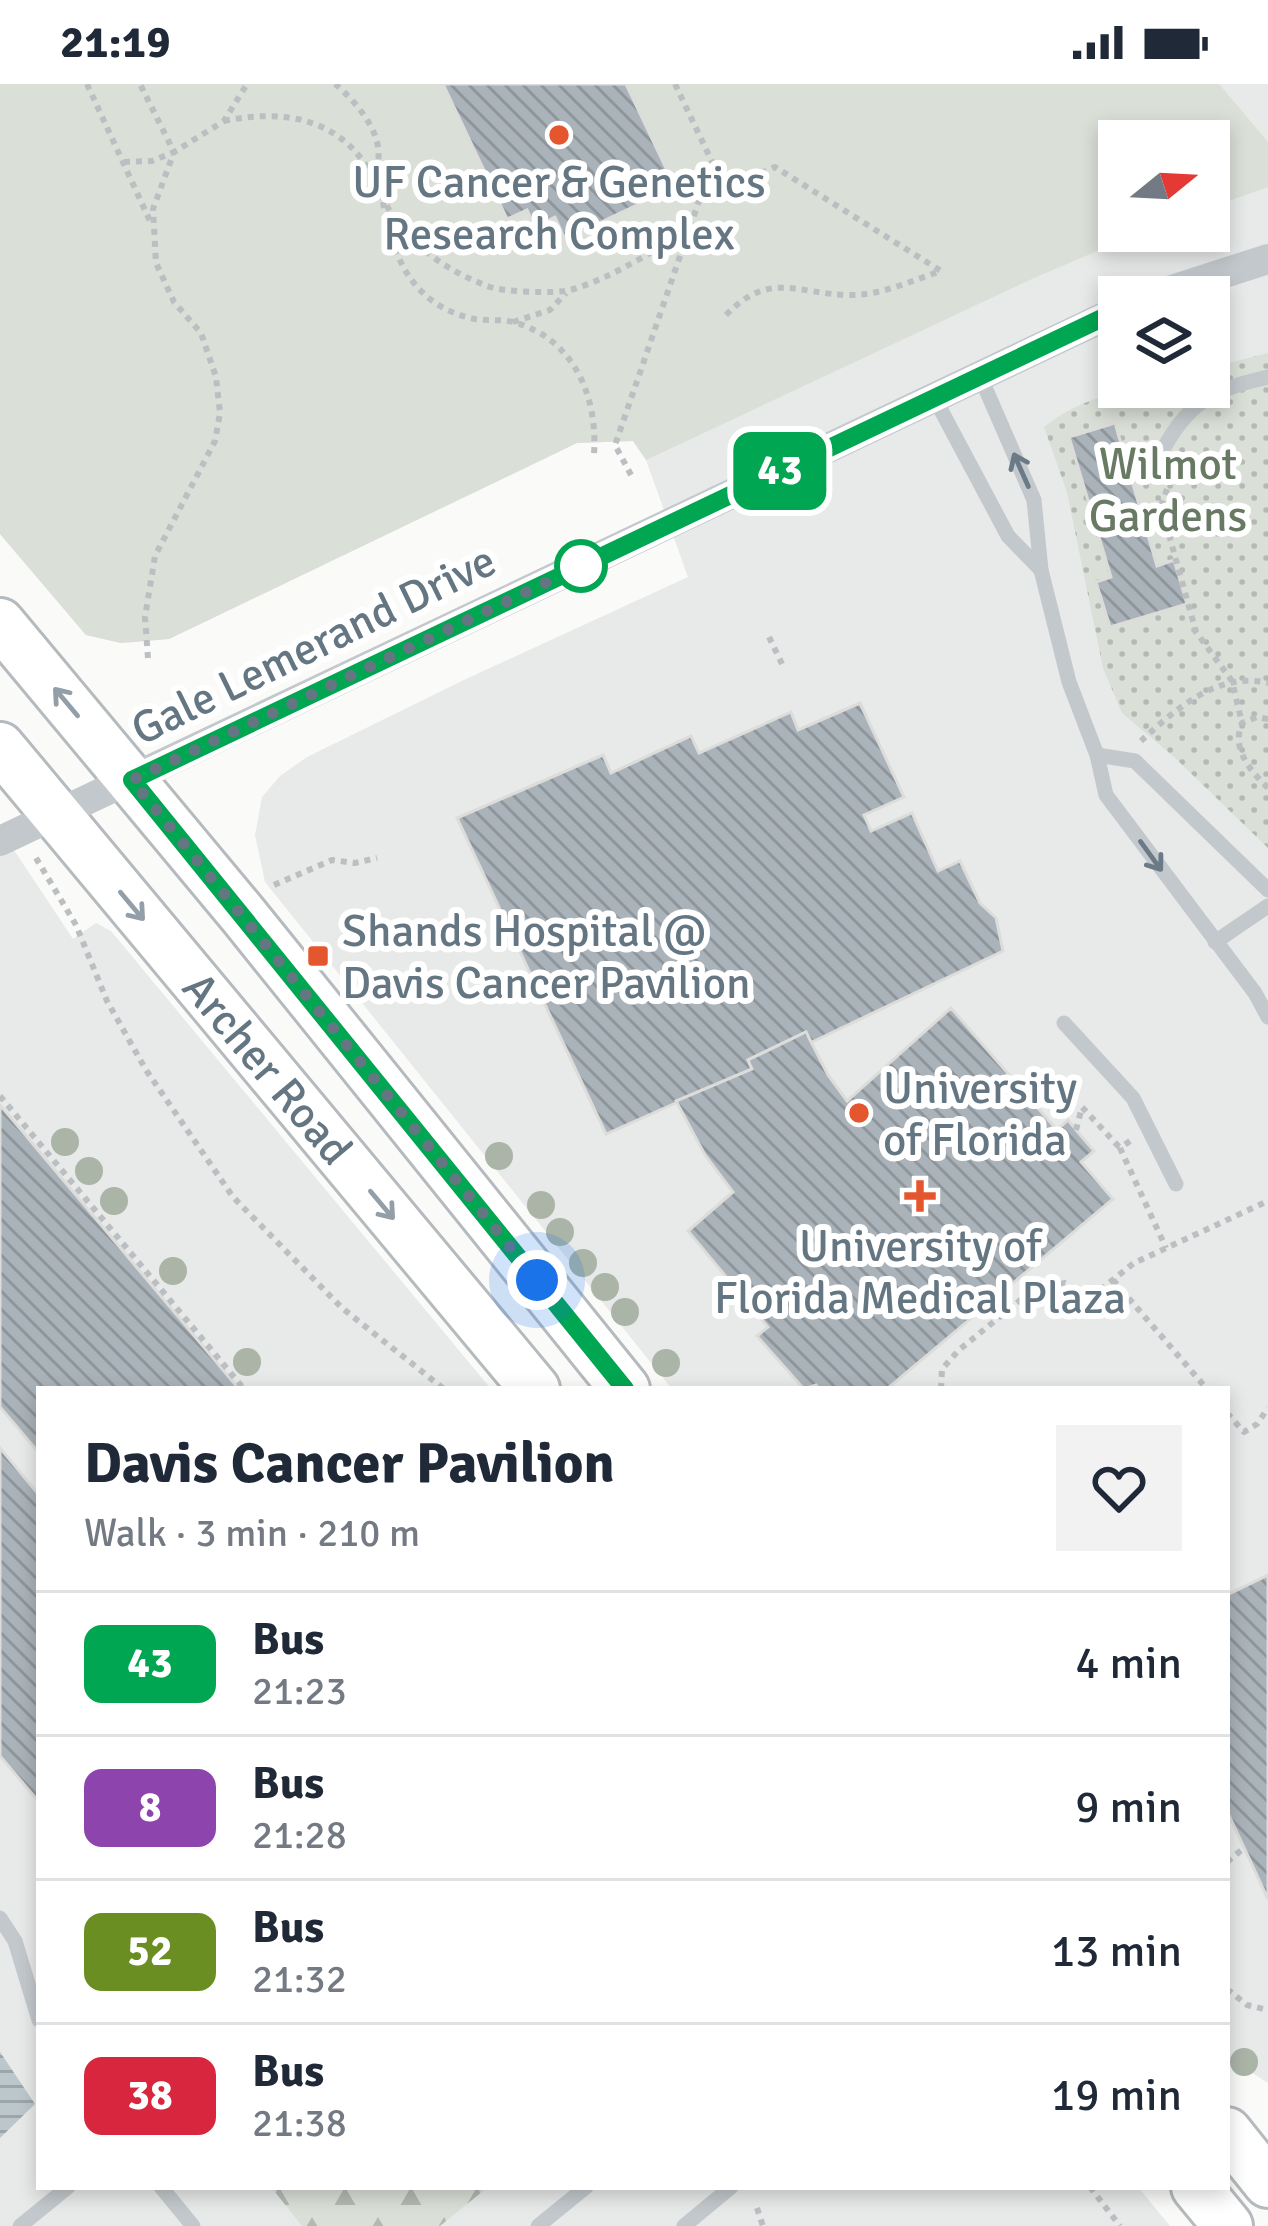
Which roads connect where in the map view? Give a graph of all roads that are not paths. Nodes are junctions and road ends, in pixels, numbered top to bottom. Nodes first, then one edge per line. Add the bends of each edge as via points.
1 (1268, 259) edge
2 (1215, 276) edge
3 (1098, 320) edge
4 (980, 376) junction
5 (1268, 377) edge
6 (934, 398) junction
7 (1154, 468) dead end
8 (1041, 570) junction
9 (0, 623) edge
10 (0, 747) edge
11 (1096, 755) junction
12 (132, 780) junction
13 (46, 836) junction
14 (0, 841) edge
15 (1268, 890) edge
16 (1268, 906) edge
17 (1215, 942) junction
18 (1268, 1017) edge
19 (1064, 1023) dead end
20 (1176, 1184) dead end
21 (532, 1386) edge
22 (623, 1386) edge
23 (0, 1918) edge
24 (36, 2010) edge
25 (1230, 2136) edge
26 (1268, 2182) edge
27 (64, 2190) edge
28 (163, 2190) edge
29 (582, 2190) edge
30 (727, 2190) edge
31 (1198, 2190) edge
32 (184, 2223) edge
33 (20, 2226) edge
34 (538, 2226) edge
35 (684, 2226) edge
36 (1228, 2226) edge

1 - 2 street
3 - 4 street, Gale Lemerand Drive
4 - 6 street, Gale Lemerand Drive
8 -> 4 lane via 1034,500
5 - 7 lane via 1196,403
6 - 8 lane via 1008,536
6 - 12 street, Gale Lemerand Drive
8 - 11 lane
12 -> 9 main road, Archer Road
10 - 13 main road, Archer Road
11 - 15 lane via 1135,761
11 -> 17 lane via 1106,795
12 - 13 street, Gale Lemerand Drive
12 - 22 main road, Archer Road
13 - 14 street, Gale Lemerand Drive
13 -> 21 main road, Archer Road
16 - 17 lane
17 - 18 lane
19 - 20 lane via 1133,1098
23 - 24 lane
25 - 26 main road
27 - 33 lane
28 - 32 lane
29 - 34 lane
30 - 35 lane
31 - 36 main road

